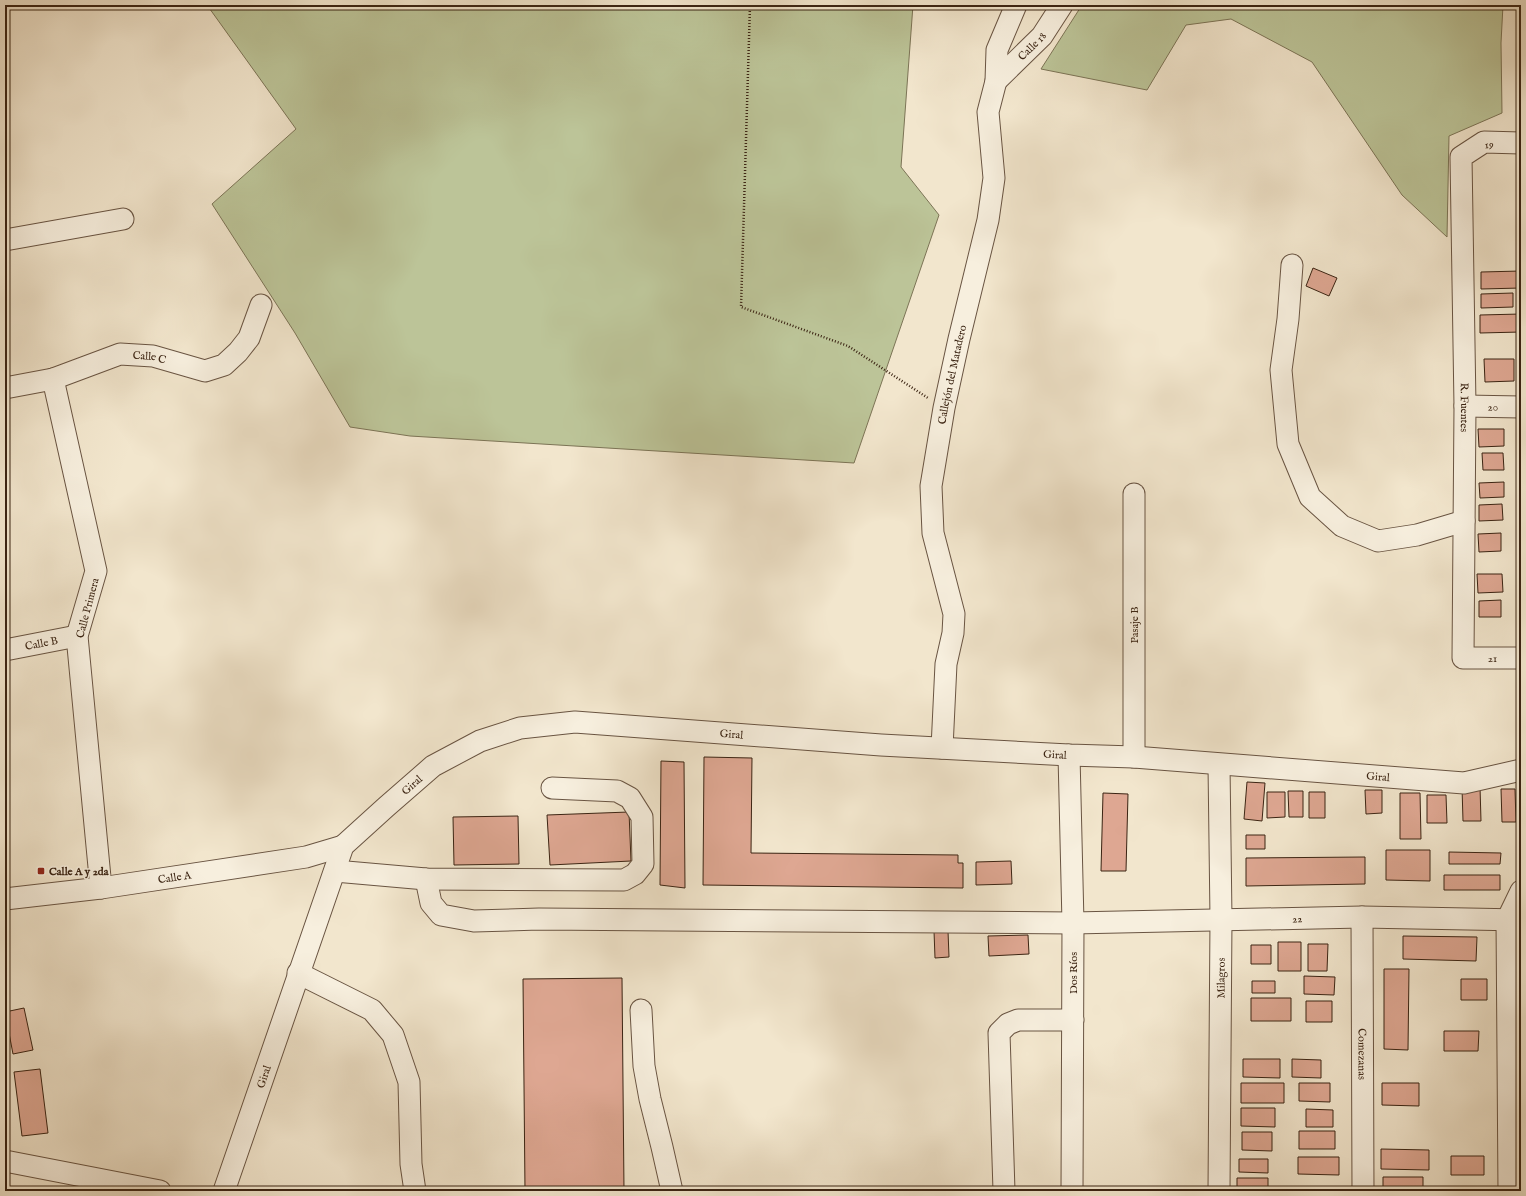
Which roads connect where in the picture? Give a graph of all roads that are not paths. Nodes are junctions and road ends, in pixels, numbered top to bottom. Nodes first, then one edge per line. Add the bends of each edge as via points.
1 (1016, 5) edge
2 (1062, 5) edge
3 (996, 81) junction
4 (1521, 143) edge
5 (1461, 157) joint
6 (123, 219) dead end
7 (5, 240) edge
8 (1292, 265) dead end
9 (261, 305) dead end
10 (53, 379) junction
11 (5, 388) edge
12 (1465, 406) junction
13 (1521, 407) edge
14 (1134, 494) dead end
15 (1464, 522) junction
16 (77, 636) junction
17 (5, 650) edge
18 (1463, 658) joint
19 (1521, 658) edge
20 (942, 748) junction
21 (1069, 755) junction
22 (1134, 757) junction
23 (1219, 765) junction
24 (1521, 770) edge
25 (552, 788) dead end
26 (343, 846) junction
27 (335, 871) junction
28 (426, 879) junction
29 (101, 888) junction
30 (1521, 891) edge
31 (5, 898) edge
32 (1362, 917) junction
33 (1221, 919) junction
34 (1514, 920) edge
35 (1073, 923) junction
36 (298, 973) junction
37 (641, 1010) dead end
38 (1072, 1020) junction
39 (5, 1161) edge
40 (160, 1191) edge
41 (224, 1191) edge
42 (415, 1191) edge
43 (672, 1191) edge
44 (1004, 1191) edge
45 (1072, 1191) edge
46 (1219, 1191) edge
47 (1362, 1191) edge
48 (1509, 1191) edge

1 - 3 street, Callejón del Matadero via 997,50
2 - 3 street, Calle 18 via 1042,36
3 - 20 street, Callejón del Matadero via 988,112 994,178 988,220 944,408 931,486 934,533 954,614 953,633 946,664
4 - 5 street, 19 via 1484,142
5 - 12 street, R. Fuentes
6 - 7 street
8 - 15 street via 1281,370 1288,444 1310,497 1342,526 1378,541 1417,535
9 - 10 street, Calle C via 249,338 224,365 205,371 153,356 120,354
10 - 11 street, Calle C
10 - 16 street, Calle Primera via 96,571
12 - 13 street, 20
12 - 15 street, R. Fuentes
14 - 22 street, Pasaje B
15 - 18 street, R. Fuentes
16 - 17 street, Calle B
16 - 29 street, Calle Primera
18 - 19 street, 21
20 - 21 street, Giral
20 - 26 street, Giral via 575,722 520,728 480,741 433,766
21 - 22 street, Giral
21 - 35 street, Dos Ríos
22 - 23 street, Giral
23 - 24 street, Giral via 1464,782
23 - 33 street, Milagros
25 - 28 street via 617,791 630,798 642,817 643,864 635,874 624,880
26 - 27 street, Giral
26 - 29 street, Calle A via 306,857
27 - 28 street
27 - 36 street, Giral
28 - 35 street, 22 via 432,902 441,915 474,921 539,919
29 - 31 street, Calle A
30 - 34 street
32 - 33 street, 22
32 - 34 street, 22
32 - 47 street, Comezanas
33 - 35 street, 22
33 - 46 street, Milagros
34 - 48 street
35 - 38 street, Dos Ríos
36 - 41 street, Giral
36 - 42 street via 372,1010 393,1035 409,1082 411,1164
37 - 43 street via 644,1066
38 - 44 street via 1018,1020 1008,1024 999,1033
38 - 45 street, Dos Ríos
39 - 40 street

